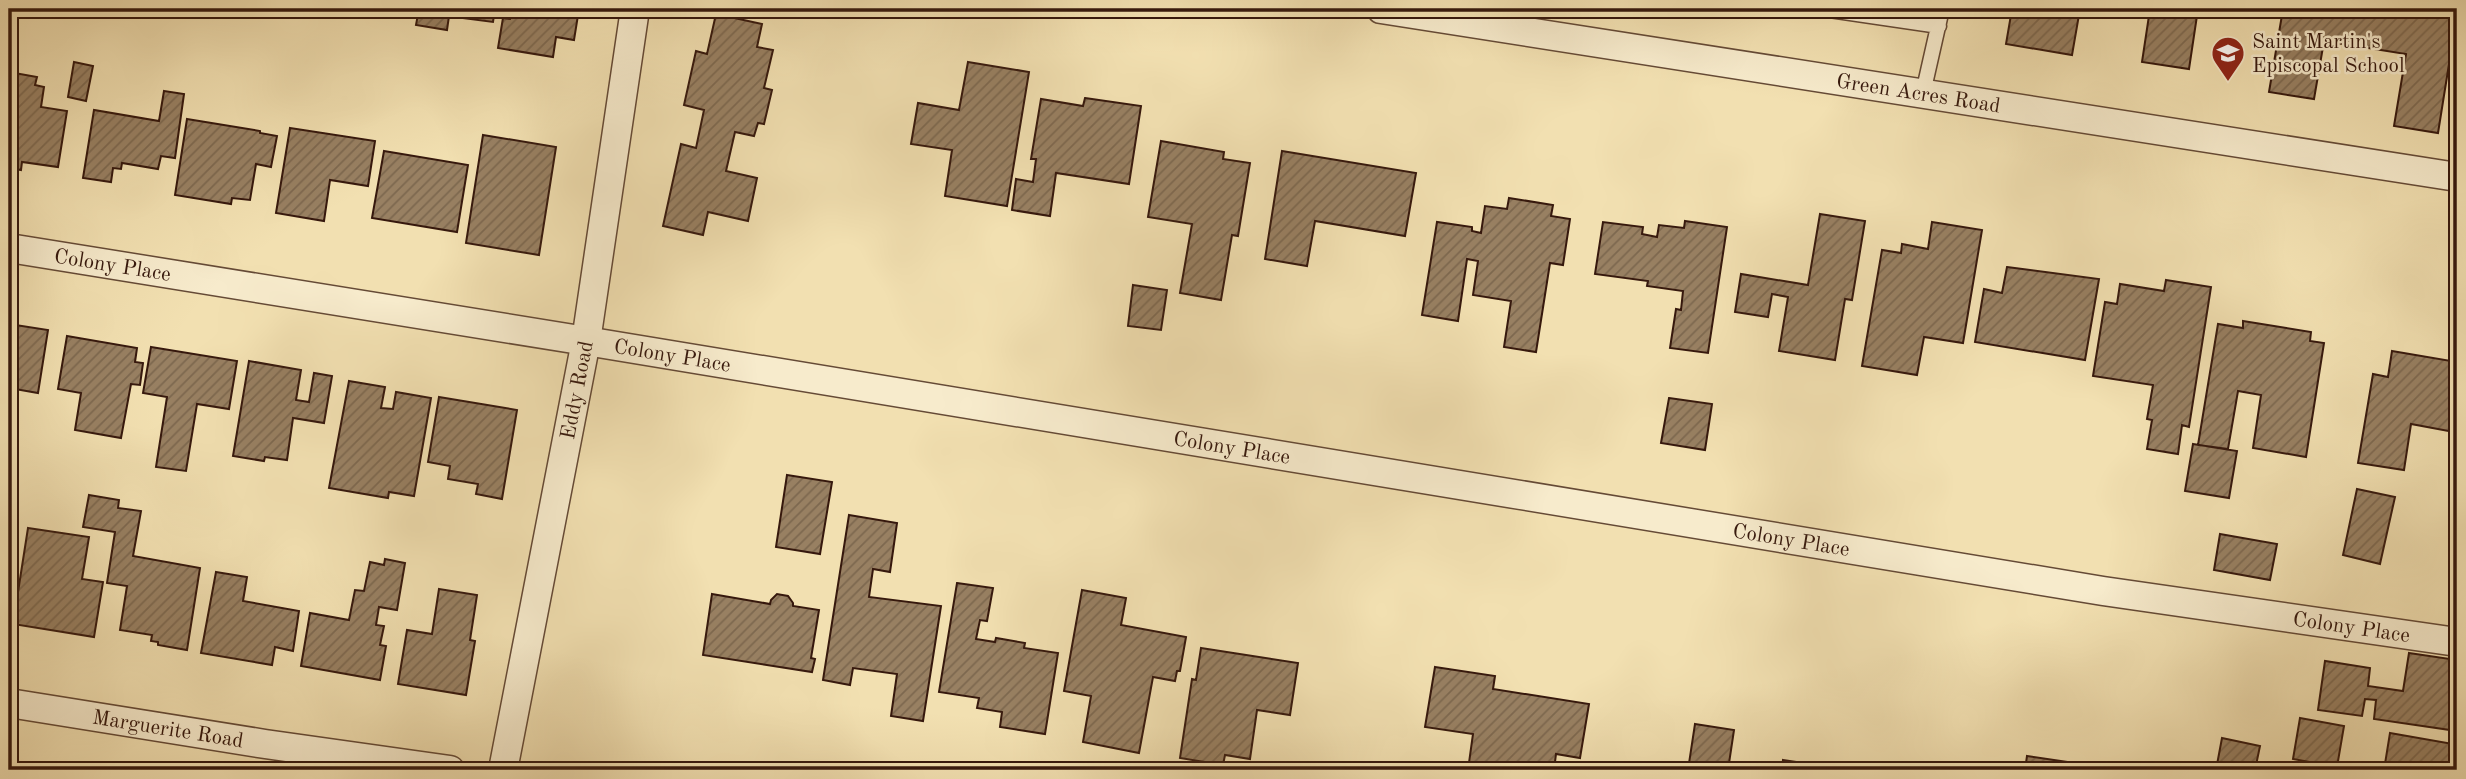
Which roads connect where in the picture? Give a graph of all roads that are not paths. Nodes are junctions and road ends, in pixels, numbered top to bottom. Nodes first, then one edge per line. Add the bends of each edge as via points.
1 (635, 9) edge
2 (1381, 9) edge
3 (1823, 9) edge
4 (1942, 9) edge
5 (1495, 17) edge
6 (1938, 26) junction
7 (1923, 93) junction
8 (2457, 177) edge
9 (9, 248) edge
10 (586, 341) junction
11 (2457, 642) edge
12 (9, 703) edge
13 (450, 770) edge
14 (503, 770) edge

1 - 10 street, Eddy Road
2 - 5 street, Green Acres Road
3 - 6 lane
4 - 6 lane
5 - 7 street, Green Acres Road
6 - 7 lane
7 - 8 street, Green Acres Road
9 - 10 street, Colony Place
10 - 11 street, Colony Place via 2103,591
10 - 14 street, Eddy Road
12 - 13 street, Marguerite Road

